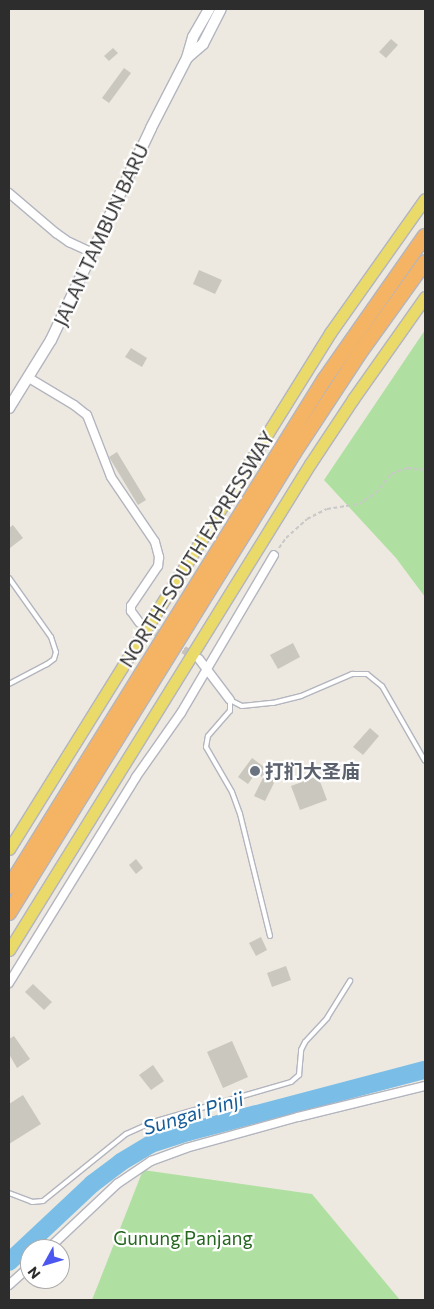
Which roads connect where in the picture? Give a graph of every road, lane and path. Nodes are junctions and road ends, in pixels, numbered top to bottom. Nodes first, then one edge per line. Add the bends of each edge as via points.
1 (209, 9) edge
2 (222, 9) edge
3 (187, 58) junction
4 (9, 193) edge
5 (425, 199) edge
6 (425, 236) edge
7 (93, 253) junction
8 (425, 262) edge
9 (425, 297) edge
10 (28, 378) junction
11 (9, 408) edge
12 (425, 470) edge
13 (274, 555) joint
14 (9, 578) edge
15 (139, 622) dead end
16 (199, 659) tunnel mouth
17 (208, 668) junction
18 (9, 684) edge
19 (230, 700) junction
20 (425, 761) edge
21 (9, 849) edge
22 (9, 887) edge
23 (9, 913) edge
24 (270, 936) dead end
25 (9, 950) edge
26 (350, 981) dead end
27 (9, 983) edge
28 (425, 1086) edge
29 (9, 1193) edge
30 (59, 1239) edge
31 (20, 1275) edge
32 (9, 1285) edge

1 - 3 main road, JALAN TAMBUN BARU via 193,37
2 - 3 main road, JALAN TAMBUN BARU via 203,44
3 - 7 main road, JALAN TAMBUN BARU
4 - 7 street via 56,233
5 - 21 main road via 308,367
6 - 22 highway, NORTH–SOUTH EXPRESSWAY via 319,388
7 - 10 main road, JALAN TAMBUN BARU via 51,340
8 - 23 highway, NORTH–SOUTH EXPRESSWAY via 358,354 294,453
9 - 25 main road via 310,464
10 - 11 main road, JALAN TAMBUN BARU
10 - 15 street via 87,415 111,477 155,542 158,566 131,606
12 - 13 path via 407,468 392,474 376,493 359,504 327,509 307,519 286,538
13 - 17 street
14 - 18 lane via 51,637 56,652 54,659
16 - 17 street
17 - 19 street
17 - 27 street via 136,777
19 - 20 lane via 242,706 273,703 301,696 352,674 367,674 382,686
19 - 24 lane via 230,711 208,736 206,747 232,792 240,814
26 - 29 lane via 327,1018 305,1042 299,1075 291,1082 162,1119 126,1134 43,1201 32,1202
28 - 30 street via 298,1117 151,1161 118,1184
31 - 32 street

